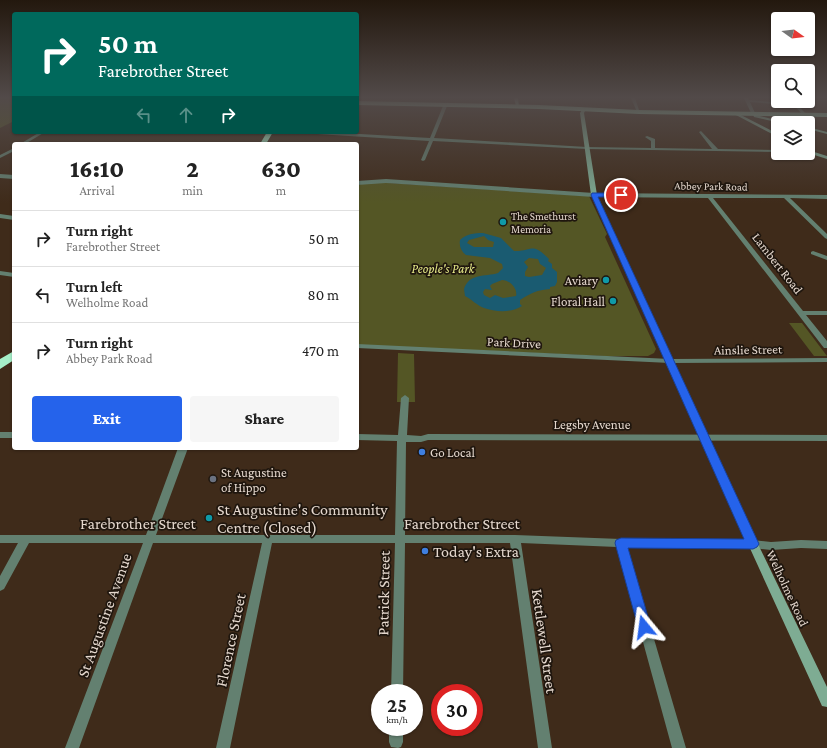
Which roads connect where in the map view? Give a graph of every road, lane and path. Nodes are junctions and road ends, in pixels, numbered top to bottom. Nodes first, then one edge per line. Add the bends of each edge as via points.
1 (435, 133) edge
2 (585, 133) edge
3 (702, 133) edge
4 (40, 134) edge
5 (333, 134) edge
6 (647, 137) dead end
7 (660, 138) dead end
8 (432, 140) junction
9 (653, 140) junction
10 (26, 142) edge
11 (587, 148) junction
12 (654, 149) junction
13 (12, 150) edge
14 (717, 151) junction
15 (771, 151) edge
16 (815, 154) edge
17 (0, 157) edge
18 (827, 158) edge
19 (423, 160) dead end
20 (0, 176) edge
21 (12, 177) edge
22 (359, 183) edge
23 (594, 195) junction
24 (710, 197) junction
25 (786, 197) junction
26 (827, 197) edge
27 (0, 216) edge
28 (12, 218) edge
29 (827, 236) edge
30 (813, 253) dead end
31 (827, 258) edge
32 (1, 274) edge
33 (12, 275) edge
34 (802, 313) junction
35 (827, 313) edge
36 (359, 346) edge
37 (827, 346) edge
38 (12, 356) edge
39 (827, 360) edge
40 (670, 362) junction
41 (0, 365) edge
42 (405, 398) dead end
43 (0, 435) edge
44 (12, 435) edge
45 (359, 437) edge
46 (403, 437) junction
47 (705, 438) junction
48 (827, 438) edge
49 (182, 450) edge
50 (515, 538) junction
51 (0, 539) edge
52 (26, 539) junction
53 (150, 539) junction
54 (268, 539) junction
55 (401, 539) junction
56 (621, 543) junction
57 (753, 544) junction
58 (827, 545) edge
59 (0, 586) edge
60 (397, 684) edge
61 (827, 701) edge
62 (396, 736) edge
63 (396, 742) dead end
64 (72, 748) edge
65 (223, 748) edge
66 (545, 748) edge
67 (679, 748) edge

1 - 8 street
2 - 11 main road, Welholme Road
3 - 14 street
4 - 10 street
5 - 8 street
6 - 9 street
7 - 9 street
8 - 11 street
8 - 19 street
9 - 12 street
11 - 12 street
11 - 23 main road, Welholme Road
12 - 14 street
13 - 17 street
14 - 15 street
16 - 18 main road
20 - 21 street
22 - 23 street via 386,181
23 - 24 street, Abbey Park Road
23 - 40 main road, Welholme Road
24 - 25 street, Abbey Park Road
24 - 34 street, Lambert Road
25 - 26 street, Abbey Park Road
25 - 29 street
27 - 28 street
30 - 31 street
32 - 33 street
34 - 35 street
34 - 37 street, Lambert Road
36 - 40 street, Park Drive
38 - 41 highway
39 - 40 street, Ainslie Street
40 - 47 main road, Welholme Road
42 - 46 street, Patrick Street
43 - 44 street
45 - 46 street, Legsby Avenue
46 - 47 street, Legsby Avenue
46 - 55 street, Patrick Street
47 - 48 street, Legsby Avenue
47 - 57 main road, Welholme Road
49 - 53 street, St Augustine Avenue
50 - 55 street, Farebrother Street
50 - 56 street, Farebrother Street
50 - 66 street, Kettlewell Street
51 - 52 street, Farebrother Street
52 - 53 street, Farebrother Street
52 - 59 street
53 - 54 street, Farebrother Street
53 - 64 street, St Augustine Avenue
54 - 55 street, Farebrother Street
54 - 65 street, Florence Street
55 - 60 street, Patrick Street
56 - 57 street, Farebrother Street
56 - 67 street
57 - 58 street, Farebrother Street
57 - 61 main road, Welholme Road
62 - 63 street

